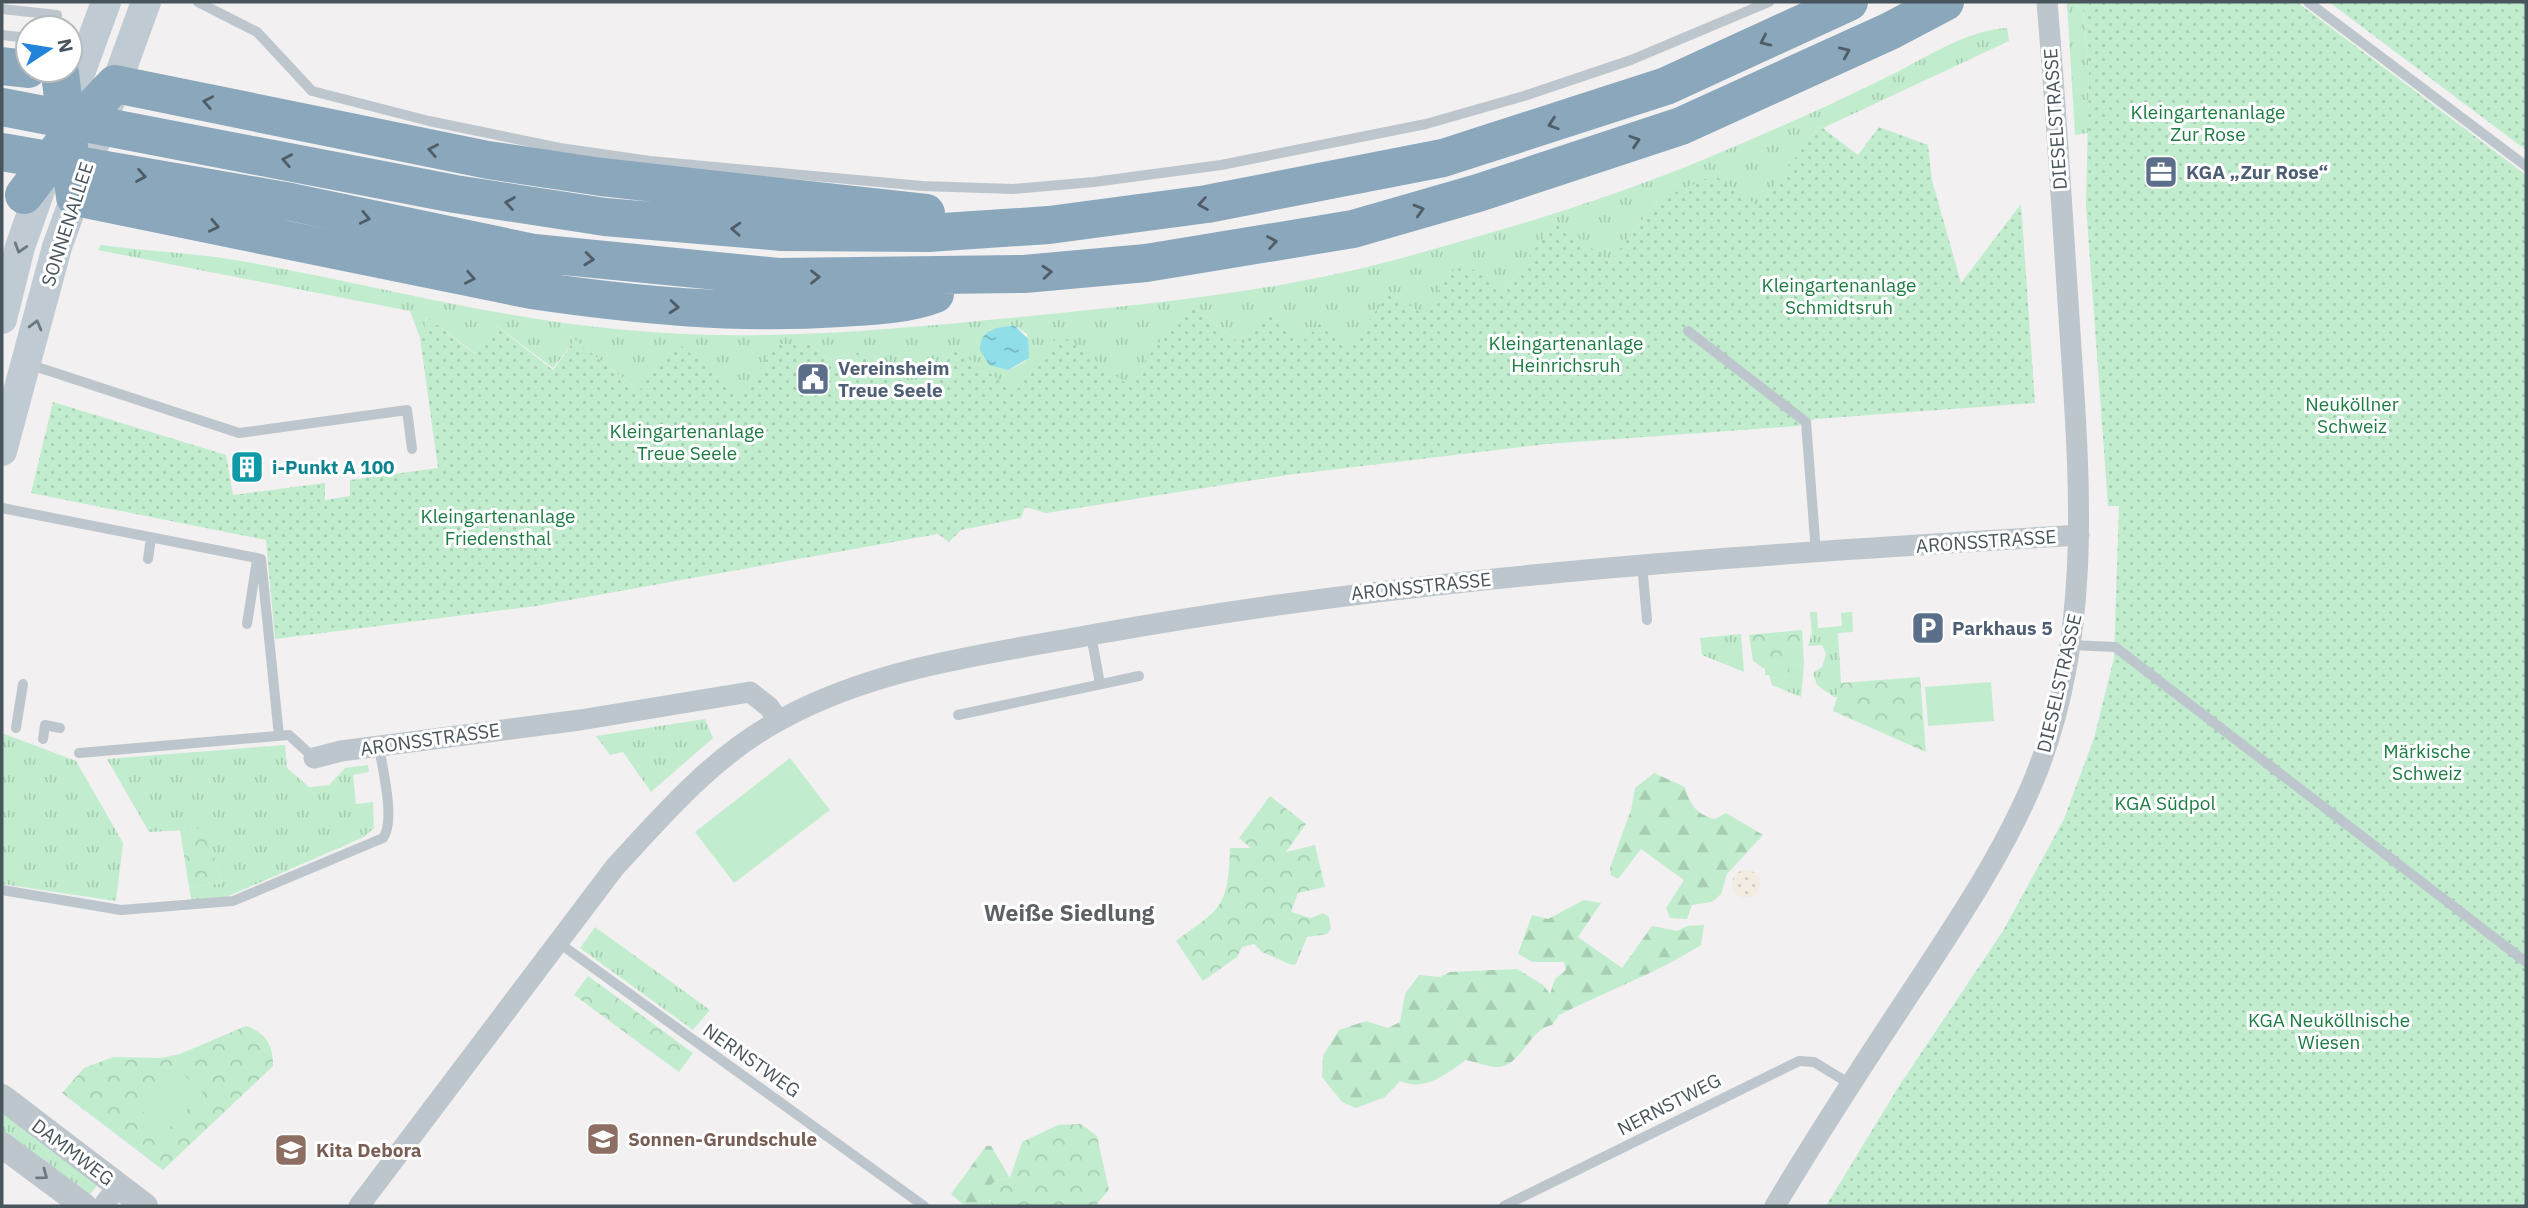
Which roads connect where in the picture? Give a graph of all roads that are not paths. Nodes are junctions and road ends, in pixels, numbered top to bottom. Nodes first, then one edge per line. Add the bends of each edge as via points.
1 (106, 2) edge
2 (146, 2) edge
3 (198, 2) edge
4 (1769, 2) edge
5 (1849, 2) edge
6 (1945, 2) edge
7 (2047, 2) edge
8 (2308, 2) edge
9 (2, 9) edge
10 (48, 14) edge
11 (2, 66) edge
12 (2, 107) edge
13 (72, 131) edge
14 (2, 152) edge
15 (2526, 166) edge
16 (975, 228) junction
17 (979, 276) junction
18 (2, 319) edge
19 (1688, 331) dead end
20 (25, 363) junction
21 (412, 449) dead end
22 (2, 451) edge
23 (2, 508) edge
24 (2079, 535) junction
25 (151, 538) junction
26 (1816, 553) junction
27 (257, 558) junction
28 (148, 559) dead end
29 (1642, 564) junction
30 (1647, 620) dead end
31 (247, 624) dead end
32 (1091, 635) junction
33 (2071, 645) junction
34 (1139, 676) dead end
35 (23, 684) dead end
36 (1100, 684) junction
37 (958, 715) dead end
38 (778, 720) junction
39 (16, 728) dead end
40 (60, 728) dead end
41 (279, 736) junction
42 (43, 738) dead end
43 (379, 746) junction
44 (79, 753) dead end
45 (314, 758) joint
46 (2, 890) edge
47 (559, 943) junction
48 (2526, 962) edge
49 (1850, 1084) junction
50 (2, 1097) edge
51 (2, 1145) edge
52 (110, 1196) edge
53 (84, 1206) edge
54 (145, 1206) edge
55 (359, 1206) edge
56 (924, 1206) edge
57 (1504, 1206) edge
58 (1775, 1206) edge

1 - 13 main road, SONNENALLEE
2 - 13 main road, SONNENALLEE
3 - 4 lane via 257,32 312,91 429,121 650,161 922,186 1013,189 1221,165 1426,124 1631,60
5 -> 16 highway via 1666,86 1443,158 1207,204 1049,225
17 -> 6 highway via 1146,263 1353,229 1681,126
7 - 24 street, DIESELSTRASSE
8 - 15 lane
9 - 10 lane
11 - 13 highway
16 -> 12 highway via 928,233 782,232 605,217 455,194
16 -> 13 highway via 919,211 601,177 488,160
13 -> 17 highway via 531,290 764,313 865,307 929,296
13 -> 18 main road, SONNENALLEE via 20,247
20 -> 13 main road, SONNENALLEE via 57,247
14 -> 17 highway via 290,202 534,253 778,277
19 - 26 lane via 1806,422
20 - 21 lane via 239,433 407,410
20 - 22 main road, SONNENALLEE
23 - 25 lane
24 - 26 street, ARONSSTRASSE
24 - 33 street, DIESELSTRASSE
25 - 27 lane
25 - 28 lane
26 - 29 street, ARONSSTRASSE
27 - 31 lane
27 - 41 lane via 261,559
29 - 30 lane
29 - 32 street, ARONSSTRASSE via 1386,589
32 - 36 lane
32 - 38 street, ARONSSTRASSE via 912,671 847,690
33 - 48 lane via 2115,647
33 - 49 street, DIESELSTRASSE via 2046,750 2006,838 1964,912
34 - 36 lane
35 - 39 lane
36 - 37 lane
38 - 43 street, ARONSSTRASSE via 750,692
38 - 47 street, ARONSSTRASSE via 734,749 667,810 615,867
40 - 42 lane via 45,725
41 - 44 lane
41 - 45 lane, ARONSSTRASSE via 289,735
43 - 45 street, ARONSSTRASSE
43 - 46 lane via 389,830 383,838 233,901 121,910
47 - 55 street, ARONSSTRASSE
47 - 56 lane, NERNSTWEG
49 - 57 lane, NERNSTWEG via 1814,1062 1799,1061
49 - 58 street, DIESELSTRASSE
50 - 52 street, DAMMWEG
51 -> 53 street, DAMMWEG
52 - 54 street, DAMMWEG

